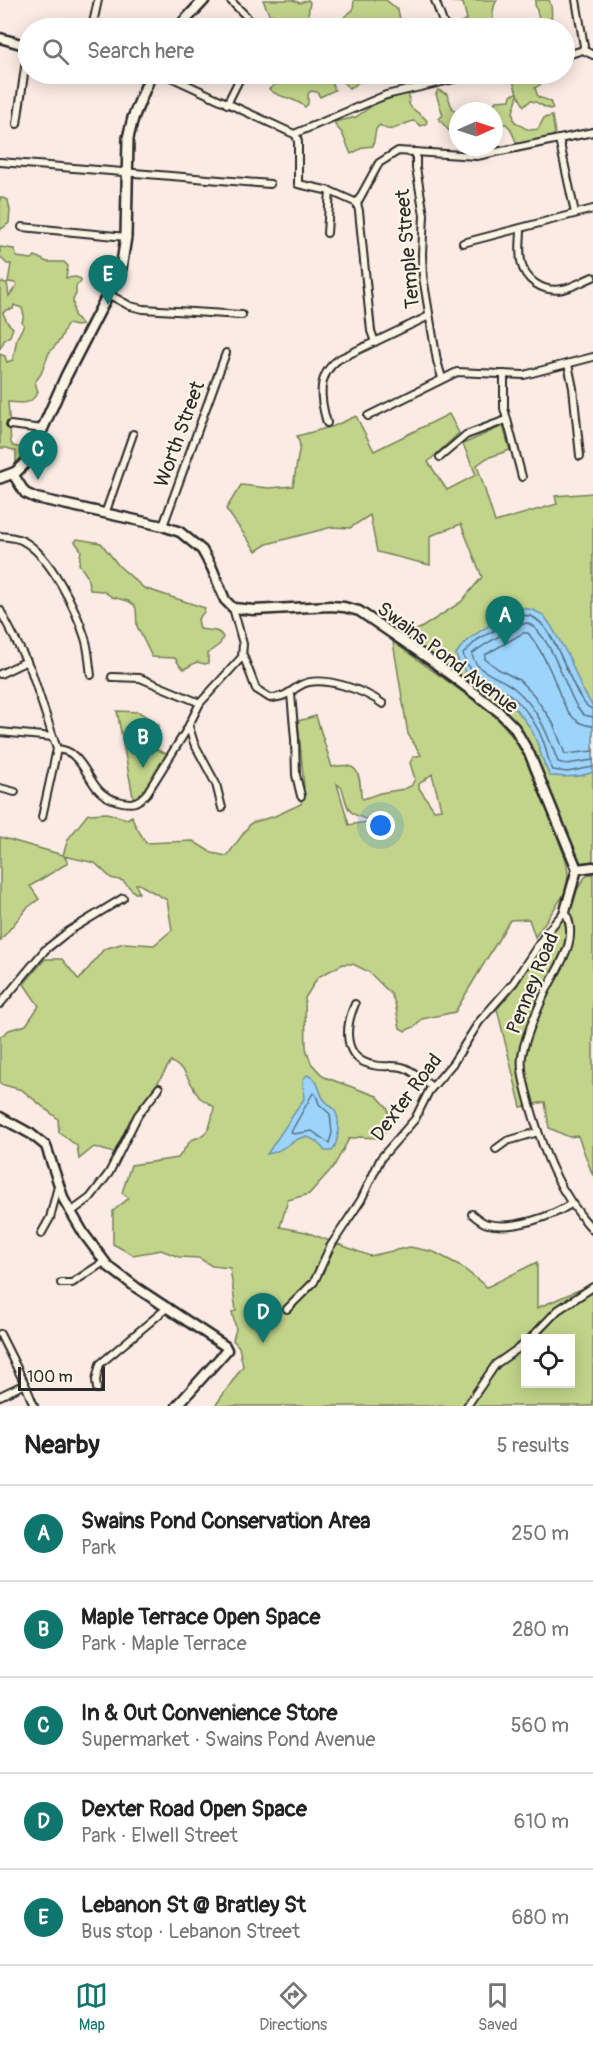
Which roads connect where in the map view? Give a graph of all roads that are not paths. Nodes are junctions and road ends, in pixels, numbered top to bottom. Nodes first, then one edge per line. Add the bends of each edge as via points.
1 (98, 0) edge
2 (204, 0) edge
3 (230, 0) edge
4 (435, 0) edge
5 (576, 0) edge
6 (94, 18) edge
7 (187, 18) edge
8 (247, 18) edge
9 (441, 18) edge
10 (0, 38) edge
11 (18, 43) edge
12 (583, 50) junction
13 (575, 53) edge
14 (593, 56) edge
15 (23, 84) edge
16 (147, 84) edge
17 (185, 84) edge
18 (237, 84) edge
19 (429, 84) edge
20 (227, 104) junction
21 (17, 124) dead end
22 (593, 132) edge
23 (296, 134) junction
24 (559, 139) junction
25 (416, 152) junction
26 (0, 162) edge
27 (126, 173) junction
28 (270, 184) dead end
29 (330, 191) junction
30 (357, 203) junction
31 (593, 209) edge
32 (575, 213) junction
33 (22, 227) dead end
34 (521, 228) junction
35 (327, 233) dead end
36 (126, 237) junction
37 (463, 243) dead end
38 (593, 277) edge
39 (108, 294) junction
40 (242, 315) dead end
41 (429, 316) junction
42 (375, 342) junction
43 (226, 353) dead end
44 (593, 357) edge
45 (568, 364) junction
46 (504, 374) junction
47 (442, 378) junction
48 (368, 416) dead end
49 (506, 420) junction
50 (327, 423) dead end
51 (10, 425) dead end
52 (43, 429) junction
53 (133, 434) dead end
54 (440, 456) dead end
55 (580, 456) dead end
56 (13, 474) junction
57 (522, 477) dead end
58 (0, 478) edge
59 (105, 514) junction
60 (164, 526) junction
61 (0, 536) edge
62 (233, 608) junction
63 (0, 610) edge
64 (243, 655) junction
65 (27, 661) junction
66 (0, 674) edge
67 (91, 675) dead end
68 (112, 677) dead end
69 (291, 694) junction
70 (200, 703) junction
71 (383, 704) dead end
72 (189, 727) junction
73 (0, 732) edge
74 (53, 737) junction
75 (57, 749) junction
76 (0, 788) edge
77 (15, 792) dead end
78 (301, 796) dead end
79 (222, 808) dead end
80 (42, 817) dead end
81 (593, 867) edge
82 (577, 869) junction
83 (123, 898) dead end
84 (565, 911) junction
85 (0, 1004) edge
86 (355, 1005) dead end
87 (432, 1087) junction
88 (159, 1088) dead end
89 (0, 1117) edge
90 (538, 1132) junction
91 (496, 1149) dead end
92 (58, 1186) junction
93 (571, 1204) junction
94 (70, 1212) junction
95 (472, 1214) dead end
96 (593, 1230) edge
97 (41, 1234) dead end
98 (104, 1262) junction
99 (61, 1283) dead end
100 (593, 1287) edge
101 (168, 1307) junction
102 (287, 1309) dead end
103 (0, 1334) edge
104 (535, 1334) edge
105 (521, 1346) edge
106 (25, 1384) junction
107 (97, 1389) dead end
108 (0, 1396) edge
109 (34, 1406) edge
110 (177, 1406) edge
111 (467, 1406) edge

1 - 6 street
2 - 7 main road
3 - 8 street
4 - 9 street
5 - 12 street
10 - 11 street
12 - 13 street
12 - 14 street
15 - 21 street
16 - 27 main road via 129,130
17 - 20 street
18 - 20 street
19 - 23 street via 386,95
20 - 23 street
22 - 24 street
23 - 29 street via 297,182
24 - 25 street via 477,156
24 - 32 street
25 - 30 street via 400,151 381,161
25 - 41 street, Temple Street via 424,215 422,271
26 - 27 street
27 - 28 street
27 - 36 main road
29 - 30 street
29 - 35 street
30 - 42 street
31 - 32 street
32 - 34 street
33 - 36 street
34 - 37 street
34 - 38 street via 521,264 536,284 560,289
36 - 39 main road via 122,266
39 - 40 street via 143,309
39 - 52 main road
41 - 42 street
41 - 47 street, Temple Street
42 - 50 street via 339,359 326,371 321,399
43 - 60 street, Worth Street
44 - 45 street
45 - 46 street via 524,375
45 - 55 street
46 - 47 street via 461,372
46 - 49 street
47 - 48 street
49 - 54 street via 462,437
49 - 57 street
51 - 52 street
52 - 56 main road via 29,459
53 - 59 street
56 - 58 main road
56 - 59 street via 22,490 30,495
59 - 60 street
60 - 62 street via 180,532 202,550 225,600
61 - 67 street via 26,543 56,575 80,624
62 - 64 street
62 - 82 street, Swains Pond Avenue via 337,606 359,611 498,711 514,727 530,755
63 - 65 street
64 - 69 street via 251,679 261,693 270,698
64 - 70 street
65 - 66 street
65 - 74 street
68 - 70 street via 140,678
69 - 71 street via 308,683 345,685 362,690
69 - 78 street
70 - 72 street
72 - 75 street via 136,804 103,796 77,759
72 - 79 street via 216,784
73 - 74 street
74 - 75 street
75 - 80 street
76 - 77 street
81 - 82 street
82 - 84 street
83 - 85 street via 45,950
84 - 87 street, Dexter Road
84 - 90 street, Penney Road via 571,930 568,948 544,995 522,1055 523,1079
86 - 87 street via 347,1033 357,1057 373,1065 403,1067
87 - 102 street, Dexter Road via 414,1119 381,1158 314,1282
88 - 94 street via 138,1115 110,1173 90,1198
89 - 92 street via 46,1146
90 - 91 street via 507,1141
90 - 93 street, Penney Road
92 - 94 street
92 - 97 street via 50,1218
93 - 95 street via 548,1216 506,1226 487,1224
93 - 96 street, Penney Road
94 - 98 street
98 - 99 street via 72,1283
98 - 101 street
100 - 104 street via 558,1310
101 - 107 street via 100,1364
101 - 110 street via 227,1349
103 - 106 street
105 - 111 street via 495,1364
106 - 108 street
106 - 109 street

